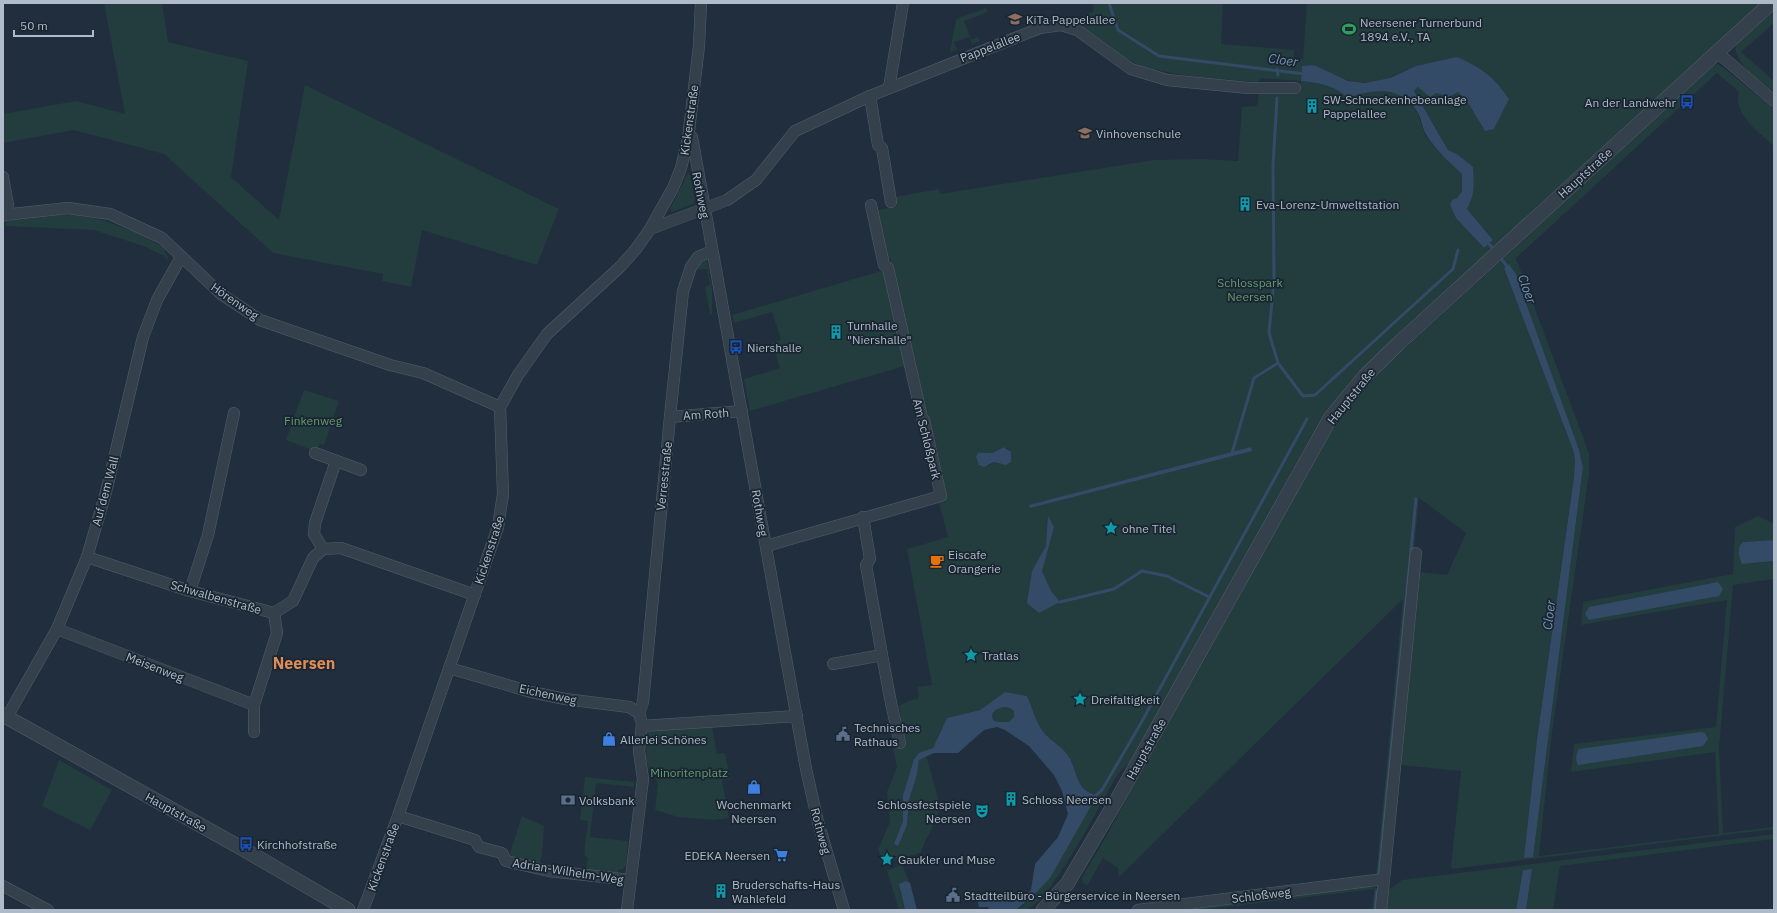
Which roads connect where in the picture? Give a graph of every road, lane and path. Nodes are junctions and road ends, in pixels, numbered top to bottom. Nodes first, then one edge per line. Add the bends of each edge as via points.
1 (701, 3) edge
2 (903, 3) edge
3 (1771, 3) edge
4 (1717, 52) junction
5 (889, 88) junction
6 (1295, 88) dead end
7 (870, 96) junction
8 (1774, 101) edge
9 (691, 114) junction
10 (3, 177) edge
11 (891, 202) dead end
12 (871, 205) dead end
13 (704, 208) junction
14 (3, 215) edge
15 (650, 228) junction
16 (712, 251) junction
17 (181, 257) junction
18 (500, 406) junction
19 (742, 411) junction
20 (234, 413) dead end
21 (670, 417) junction
22 (314, 453) dead end
23 (336, 461) junction
24 (361, 470) dead end
25 (863, 517) junction
26 (766, 546) junction
27 (323, 549) junction
28 (1416, 553) dead end
29 (87, 557) junction
30 (190, 591) junction
31 (475, 594) junction
32 (274, 613) junction
33 (57, 629) junction
34 (882, 655) junction
35 (833, 664) dead end
36 (449, 668) junction
37 (254, 705) junction
38 (5, 716) edge
39 (797, 716) junction
40 (641, 720) junction
41 (254, 732) dead end
42 (900, 743) dead end
43 (398, 816) junction
44 (1384, 879) junction
45 (631, 880) junction
46 (3, 886) edge
47 (339, 908) edge
48 (48, 910) edge
49 (363, 910) edge
50 (627, 910) edge
51 (844, 910) edge
52 (1043, 910) edge
53 (1138, 910) edge
54 (1381, 910) edge

1 - 9 street, Kickenstraße
2 - 5 street
3 - 4 street, Hauptstraße
4 - 8 street
4 - 52 street, Hauptstraße via 1365,376 1331,417 1118,798 1067,884
5 - 6 street, Pappelallee via 1040,28 1062,25 1077,30 1131,69 1167,80 1248,88
5 - 7 street, Pappelallee
7 - 11 street
7 - 13 street, Pappelallee via 795,131 756,180 726,200
9 - 13 street, Rothweg via 693,151
9 - 15 street, Kickenstraße via 681,168 670,195
10 - 14 street via 8,205
12 - 25 street, Am Schloßpark via 941,496
13 - 15 street
13 - 16 street, Rothweg
14 - 17 street, Hörenweg via 68,208 110,214 162,238
15 - 18 street, Kickenstraße via 620,267 547,334
16 - 19 street, Rothweg
16 - 21 street, Verresstraße via 698,257 691,267 683,291
17 - 18 street, Hörenweg via 221,294 260,320 390,365 422,373
17 - 29 street, Auf dem Wall via 157,300 143,337 106,492
18 - 31 street, Kickenstraße via 503,487 501,516
19 - 21 street, Am Roth
19 - 26 street, Rothweg
20 - 30 street via 208,535
21 - 40 street, Verresstraße
22 - 23 street
23 - 24 street
23 - 27 street via 315,523 314,534
25 - 26 street, Am Schloßpark
25 - 34 street via 870,559 866,565
26 - 39 street, Rothweg
27 - 31 street via 341,548
27 - 32 street, Schwalbenstraße via 313,558 293,601
28 - 44 street
29 - 30 street, Schwalbenstraße
29 - 33 street, Auf dem Wall
30 - 32 street, Schwalbenstraße
31 - 36 street, Kickenstraße
32 - 37 street via 277,633
33 - 37 street, Meisenweg
33 - 38 street, Auf dem Wall
34 - 35 street
34 - 42 street
36 - 40 street, Eichenweg via 531,692 629,707
36 - 43 street, Kickenstraße
37 - 41 street
38 - 47 street, Hauptstraße via 243,849
39 - 40 street, Eichenweg
39 - 51 street, Rothweg via 815,810
40 - 45 street via 639,752 643,779
43 - 45 street, Adrian-Wilhelm-Weg via 475,840 479,847 502,853 506,861 549,870
43 - 49 street, Kickenstraße
44 - 53 street, Schloßweg
44 - 54 street
45 - 50 street
46 - 48 street

